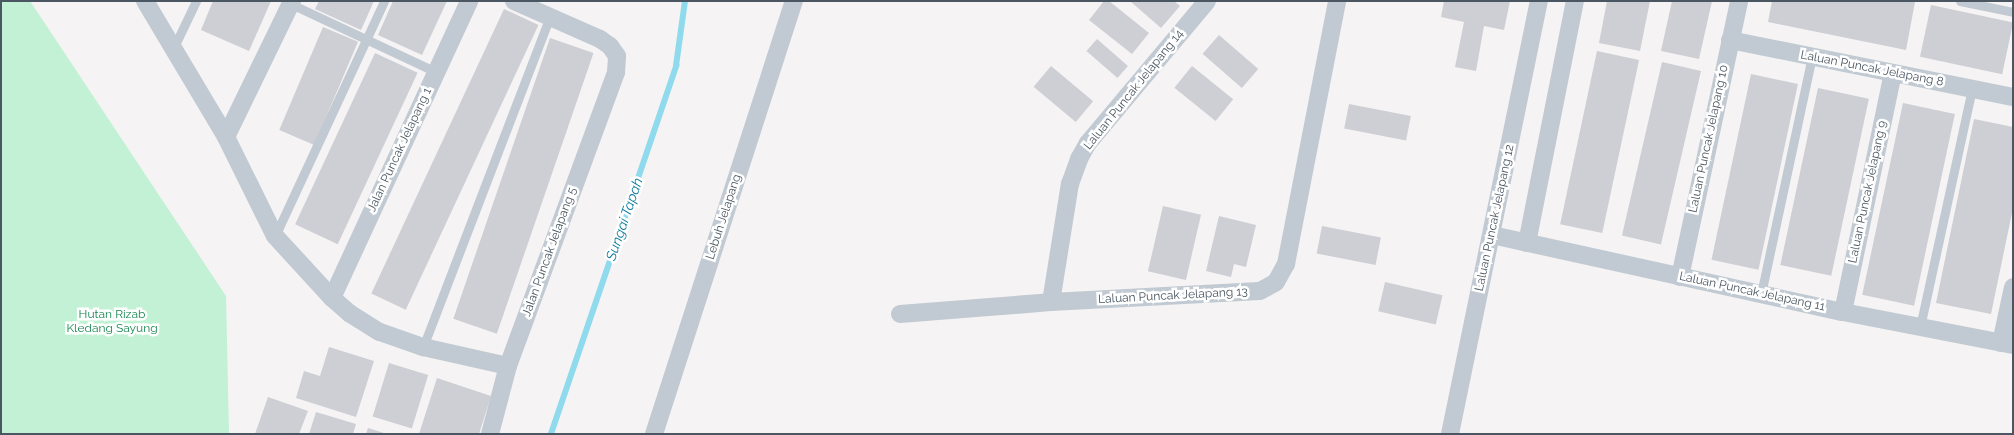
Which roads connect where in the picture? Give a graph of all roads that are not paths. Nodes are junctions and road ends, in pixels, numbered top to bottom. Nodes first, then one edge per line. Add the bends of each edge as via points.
1 (145, 1) edge
2 (196, 1) edge
3 (384, 1) edge
4 (469, 1) edge
5 (514, 1) edge
6 (794, 1) edge
7 (1207, 1) edge
8 (1338, 1) edge
9 (1539, 1) edge
10 (1575, 1) edge
11 (1739, 1) edge
12 (1960, 1) edge
13 (291, 2) edge
14 (2013, 12) edge
15 (550, 16) junction
16 (368, 39) junction
17 (1730, 40) junction
18 (173, 49) junction
19 (1812, 57) junction
20 (436, 72) junction
21 (1893, 73) junction
22 (1972, 89) junction
23 (2013, 97) edge
24 (226, 137) junction
25 (1492, 235) junction
26 (275, 236) junction
27 (1527, 243) junction
28 (1680, 276) junction
29 (2013, 287) edge
30 (1761, 294) junction
31 (332, 298) junction
32 (1051, 302) junction
33 (1843, 312) junction
34 (900, 314) dead end
35 (1920, 328) junction
36 (2007, 344) edge
37 (422, 346) junction
38 (508, 366) junction
39 (490, 434) edge
40 (654, 434) edge
41 (1450, 434) edge

1 - 18 street
2 - 18 lane
3 - 16 lane
4 - 20 street, Jalan Puncak Jelapang 1
5 - 15 street
6 - 40 street, Lebuh Jelapang
7 - 32 street, Laluan Puncak Jelapang 14 via 1078,158 1070,184
8 - 32 street, Laluan Puncak Jelapang 13 via 1286,264 1276,282 1260,291
9 - 25 street, Laluan Puncak Jelapang 12
10 - 27 street
11 - 17 street, Laluan Puncak Jelapang 10
12 - 14 lane
13 - 16 lane
13 - 24 street
15 - 37 lane
15 - 38 street, Jalan Puncak Jelapang 5 via 600,38 610,46 617,56 616,72
16 - 20 lane
16 - 26 lane
17 - 19 street, Laluan Puncak Jelapang 8
17 - 28 street, Laluan Puncak Jelapang 10
18 - 24 street
19 - 21 street, Laluan Puncak Jelapang 8
19 - 30 lane
20 - 31 street, Jalan Puncak Jelapang 1
21 - 22 street, Laluan Puncak Jelapang 8
21 - 33 street, Laluan Puncak Jelapang 9
22 - 23 street, Laluan Puncak Jelapang 8
22 - 35 lane
24 - 26 street
25 - 27 street, Laluan Puncak Jelapang 11
25 - 41 street, Laluan Puncak Jelapang 12
26 - 31 street
27 - 28 street, Laluan Puncak Jelapang 11
28 - 30 street, Laluan Puncak Jelapang 11
29 - 36 street
30 - 33 street, Laluan Puncak Jelapang 11
31 - 37 street via 380,332
32 - 34 street, Laluan Puncak Jelapang 13
33 - 35 street, Laluan Puncak Jelapang 11
35 - 36 street, Laluan Puncak Jelapang 11
37 - 38 street
38 - 39 street, Jalan Puncak Jelapang 5

